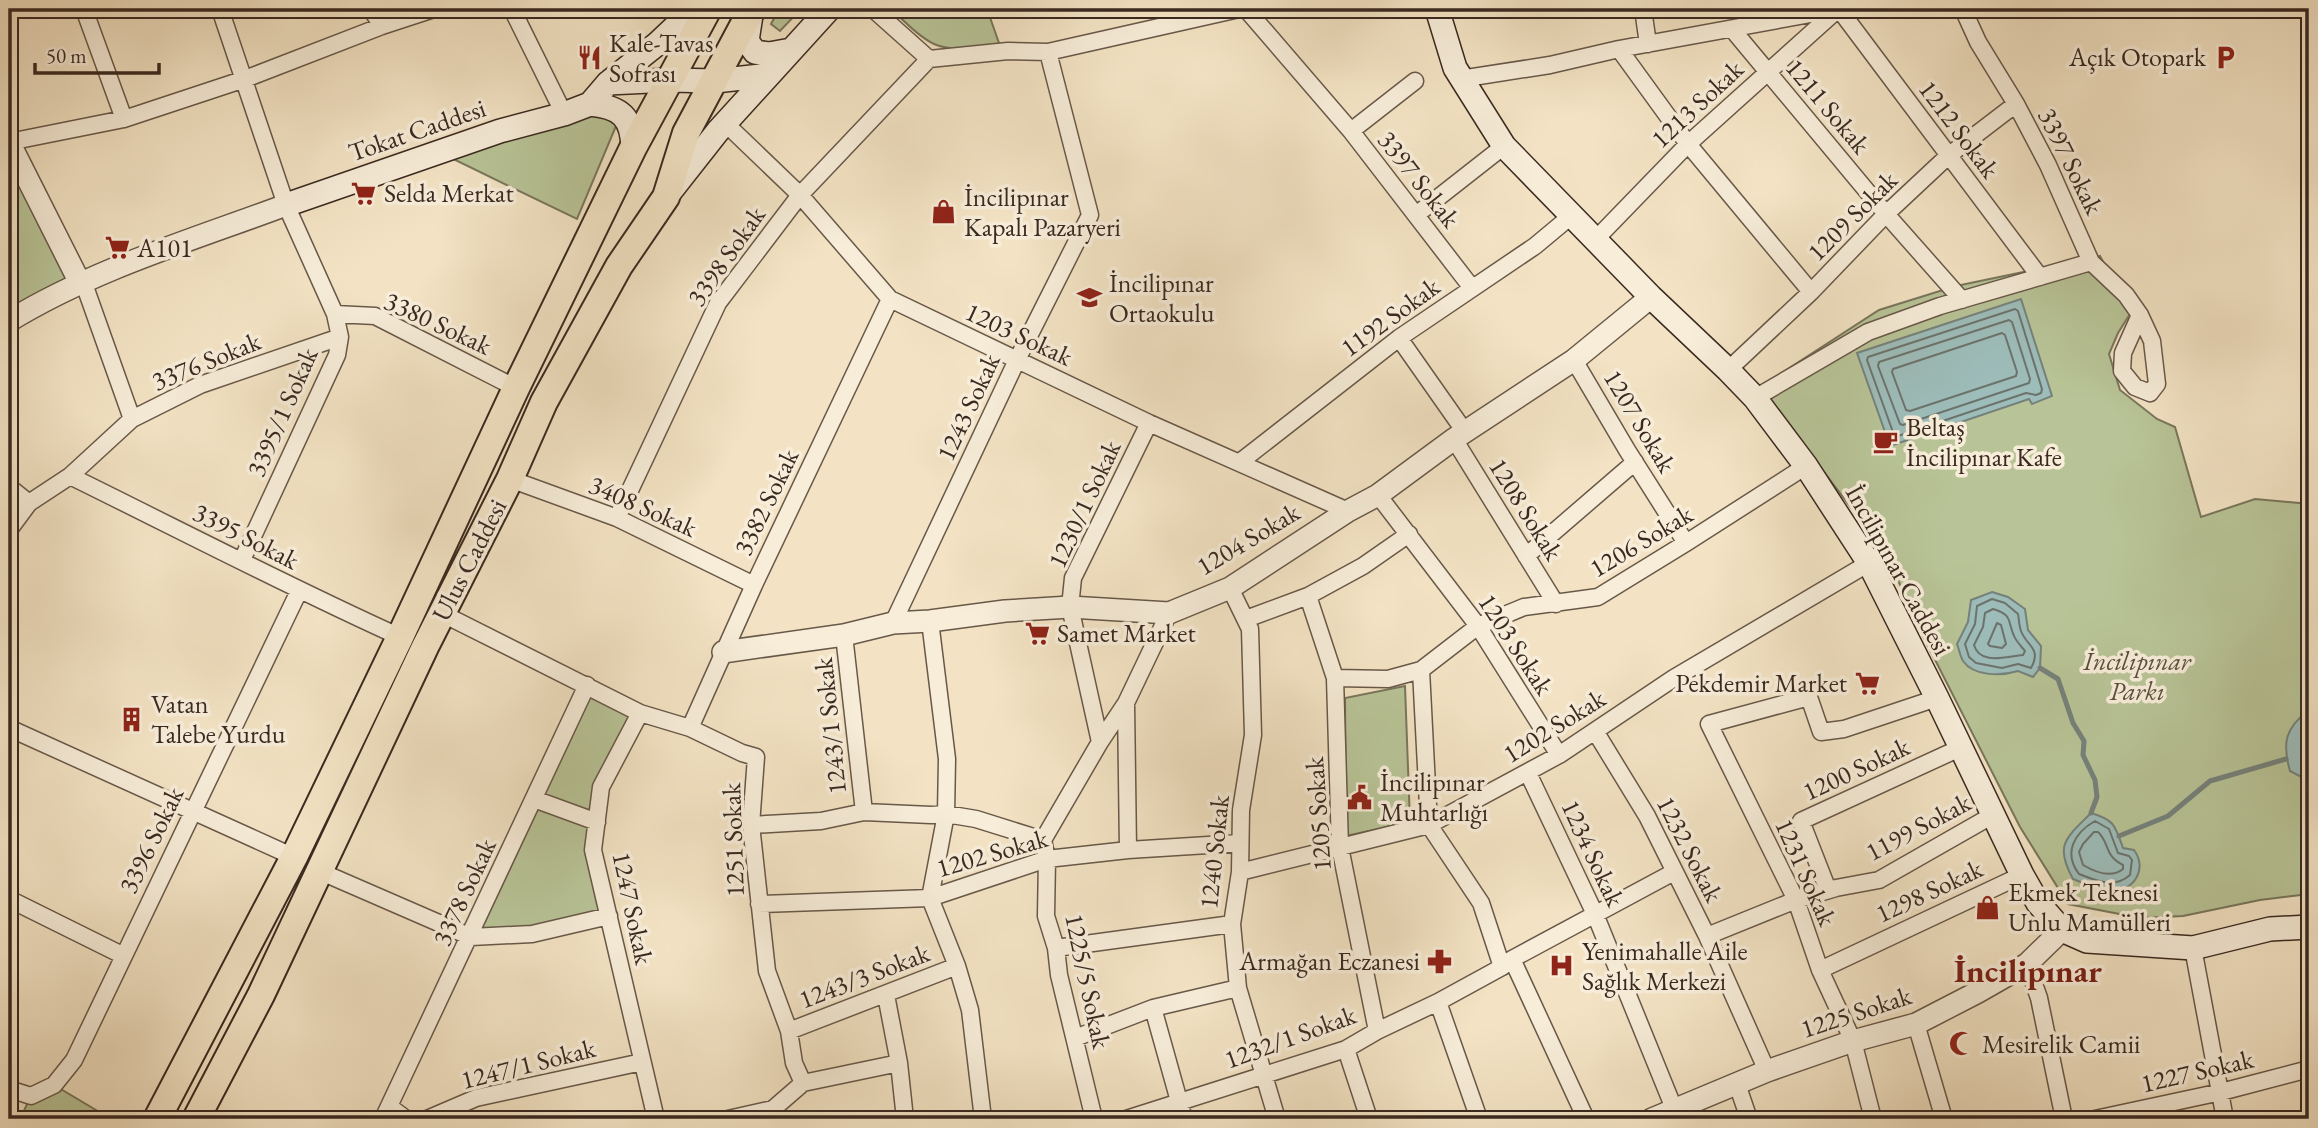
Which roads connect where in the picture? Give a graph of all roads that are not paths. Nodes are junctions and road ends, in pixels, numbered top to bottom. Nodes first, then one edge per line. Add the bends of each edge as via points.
1 (84, 9) edge
2 (220, 9) edge
3 (371, 9) edge
4 (512, 9) edge
5 (694, 9) edge
6 (708, 9) edge
7 (752, 9) edge
8 (828, 9) edge
9 (873, 9) edge
10 (1239, 9) edge
11 (1246, 9) edge
12 (1437, 9) edge
13 (1643, 9) edge
14 (1839, 9) edge
15 (427, 10) edge
16 (1968, 13) edge
17 (1777, 15) edge
18 (382, 26) junction
19 (1732, 29) junction
20 (1648, 44) junction
21 (1619, 49) junction
22 (791, 50) junction
23 (1048, 52) junction
24 (929, 59) junction
25 (1768, 71) junction
26 (769, 75) junction
27 (245, 79) junction
28 (1461, 79) junction
29 (671, 80) junction
30 (715, 81) junction
31 (1415, 81) dead end
32 (608, 83) junction
33 (590, 104) junction
34 (2016, 104) junction
35 (564, 114) junction
36 (124, 119) junction
37 (725, 123) junction
38 (1351, 131) junction
39 (9, 143) edge
40 (1688, 144) junction
41 (1504, 146) junction
42 (633, 148) junction
43 (1948, 156) junction
44 (800, 195) junction
45 (666, 197) junction
46 (286, 205) junction
47 (1886, 214) junction
48 (1416, 215) junction
49 (1571, 216) junction
50 (1595, 240) junction
51 (2091, 262) junction
52 (2040, 277) junction
53 (82, 282) junction
54 (1472, 288) junction
55 (1811, 292) junction
56 (1651, 297) junction
57 (890, 299) junction
58 (1962, 300) junction
59 (335, 314) junction
60 (2140, 315) dead end
61 (9, 321) edge
62 (340, 337) junction
63 (1399, 338) junction
64 (1017, 360) junction
65 (1574, 360) junction
66 (1728, 370) junction
67 (516, 388) junction
68 (1755, 398) junction
69 (132, 419) junction
70 (1149, 423) junction
71 (1460, 436) junction
72 (1240, 462) junction
73 (1635, 462) junction
74 (1806, 466) junction
75 (70, 476) junction
76 (510, 479) junction
77 (9, 487) edge
78 (1378, 495) junction
79 (29, 503) junction
80 (1348, 511) junction
81 (617, 518) junction
82 (9, 530) edge
83 (1409, 534) junction
84 (1686, 543) junction
85 (1526, 556) junction
86 (242, 560) junction
87 (1869, 563) junction
88 (754, 585) junction
89 (1230, 588) junction
90 (299, 591) junction
91 (1308, 596) junction
92 (1556, 604) junction
93 (1070, 607) junction
94 (1169, 613) junction
95 (443, 614) junction
96 (1246, 619) junction
97 (930, 621) junction
98 (893, 623) junction
99 (1478, 626) junction
100 (844, 635) junction
101 (400, 637) junction
102 (723, 652) junction
103 (1421, 670) junction
104 (1335, 678) junction
105 (587, 685) junction
106 (1937, 698) junction
107 (1126, 703) junction
108 (640, 713) junction
109 (9, 728) edge
110 (690, 728) junction
111 (1595, 731) junction
112 (1100, 742) junction
113 (1960, 748) junction
114 (1559, 755) junction
115 (1528, 773) junction
116 (534, 799) junction
117 (192, 811) junction
118 (864, 812) junction
119 (946, 814) junction
120 (1993, 815) junction
121 (597, 822) junction
122 (751, 825) junction
123 (1429, 825) junction
124 (1043, 840) junction
125 (1240, 843) junction
126 (1340, 847) junction
127 (1128, 850) junction
128 (294, 857) junction
129 (1047, 859) junction
130 (319, 871) junction
131 (1240, 872) junction
132 (1674, 872) junction
133 (2022, 875) junction
134 (1828, 890) junction
135 (930, 898) junction
136 (9, 899) edge
137 (1796, 900) junction
138 (759, 904) junction
139 (1595, 914) junction
140 (609, 916) junction
141 (1231, 924) junction
142 (2309, 928) edge
143 (2062, 930) junction
144 (1707, 936) junction
145 (471, 937) junction
146 (1056, 948) junction
147 (2193, 948) junction
148 (122, 955) junction
149 (1507, 963) junction
150 (2027, 964) junction
151 (957, 966) junction
152 (1820, 970) junction
153 (1238, 988) junction
154 (886, 995) junction
155 (1438, 1002) junction
156 (1153, 1008) junction
157 (1916, 1024) junction
158 (789, 1031) junction
159 (1377, 1031) junction
160 (1075, 1038) junction
161 (1853, 1041) junction
162 (1346, 1049) junction
163 (642, 1062) junction
164 (898, 1063) junction
165 (2309, 1069) edge
166 (1767, 1071) junction
167 (1265, 1073) junction
168 (803, 1083) junction
169 (1737, 1084) junction
170 (9, 1089) edge
171 (2221, 1092) junction
172 (1182, 1112) edge
173 (386, 1113) edge
174 (774, 1114) edge
175 (1664, 1116) edge
176 (158, 1119) edge
177 (196, 1119) edge
178 (406, 1119) edge
179 (427, 1119) edge
180 (656, 1119) edge
181 (728, 1119) edge
182 (905, 1119) edge
183 (983, 1119) edge
184 (1094, 1119) edge
185 (1126, 1119) edge
186 (1277, 1119) edge
187 (1369, 1119) edge
188 (1479, 1119) edge
189 (1586, 1119) edge
190 (1749, 1119) edge
191 (1873, 1119) edge
192 (1944, 1119) edge
193 (2064, 1119) edge
194 (2095, 1119) edge
195 (2225, 1119) edge

1 - 36 street
2 - 27 street, 3395/1 Sokak
3 - 18 street
4 - 35 street
5 - 32 main road, Tokat Caddesi
6 - 29 main road, Ulus Caddesi
7 - 22 main road via 747,33 750,47 762,54
7 - 30 main road, Ulus Caddesi
8 - 22 main road
9 - 24 street
10 - 23 street
11 - 38 street
12 - 28 main road, İncilipınar Caddesi
13 - 20 street
14 - 17 street
14 - 25 street, 1213 Sokak
14 - 43 street, 1212 Sokak
15 - 18 street
16 - 34 street, 3397 Sokak via 1978,42
17 - 19 street
18 - 27 street
19 - 20 street
19 - 25 street, 1211 Sokak
20 - 21 street
21 - 28 street
21 - 40 street
22 - 26 main road
23 - 24 street
23 - 64 street, 1243 Sokak via 1090,215
24 - 44 street, 3398 Sokak
25 - 40 street, 1213 Sokak
25 - 47 street, 1211 Sokak
26 - 30 main road
26 - 37 main road
27 - 36 street
27 - 46 street, 3395/1 Sokak
28 - 41 main road, İncilipınar Caddesi
29 - 30 main road
29 - 32 main road
29 - 42 main road, Ulus Caddesi
30 - 45 main road, Ulus Caddesi via 686,133
31 - 38 street, 3397 Sokak
32 - 33 main road, Tokat Caddesi
33 - 35 main road, Tokat Caddesi
33 - 42 main road via 620,111 629,124
34 - 43 street, 1209 Sokak
34 - 51 street, 3397 Sokak
35 - 46 main road, Tokat Caddesi via 500,131
36 - 39 street
37 - 44 street, 1203 Sokak
37 - 45 main road
38 - 48 street, 3397 Sokak
39 - 53 street
40 - 50 street, 1213 Sokak
40 - 55 street
41 - 48 street
41 - 49 main road, İncilipınar Caddesi
42 - 67 main road, Ulus Caddesi
43 - 47 street, 1209 Sokak
43 - 52 street, 1212 Sokak
44 - 57 street, 1203 Sokak
44 - 81 street, 3398 Sokak via 718,303
45 - 76 main road, Ulus Caddesi via 619,265 544,402
46 - 53 street, Tokat Caddesi
46 - 59 street, 3395/1 Sokak
47 - 55 street, 1209 Sokak
47 - 58 street, 1211 Sokak
48 - 54 street, 3397 Sokak
49 - 50 main road, İncilipınar Caddesi
49 - 54 street, 1192 Sokak via 1535,247
50 - 56 main road, İncilipınar Caddesi
51 - 52 street
51 - 60 street, 3397 Sokak
52 - 58 street
53 - 61 street, Tokat Caddesi
53 - 69 street, 3376 Sokak
54 - 63 street, 1192 Sokak
55 - 66 street, 1209 Sokak
56 - 65 street, 1204 Sokak
56 - 66 main road, İncilipınar Caddesi
57 - 64 street, 1203 Sokak
57 - 88 street, 3382 Sokak
58 - 68 street via 1868,332
59 - 62 street, 3395/1 Sokak
59 - 67 street, 3380 Sokak via 375,316
62 - 69 street, 3376 Sokak via 200,385
62 - 86 street, 3395/1 Sokak via 337,355
63 - 71 street, 1208 Sokak
63 - 72 street, 1192 Sokak
64 - 70 street, 1203 Sokak
64 - 98 street, 1243 Sokak
65 - 71 street, 1204 Sokak
65 - 73 street, 1207 Sokak
66 - 68 main road, İncilipınar Caddesi
67 - 101 main road, Ulus Caddesi
68 - 74 main road, İncilipınar Caddesi
69 - 75 street, 3376 Sokak
70 - 72 street, 1203 Sokak
70 - 93 street, 1230/1 Sokak via 1073,578
71 - 78 street, 1204 Sokak
71 - 85 street, 1208 Sokak
72 - 80 street, 1203 Sokak
73 - 84 street, 1207 Sokak
73 - 85 street
74 - 84 street, 1206 Sokak
74 - 87 main road, İncilipınar Caddesi
75 - 79 street, 3376 Sokak
75 - 86 street, 3395 Sokak
76 - 81 street, 3408 Sokak
76 - 95 main road, Ulus Caddesi
77 - 79 street
78 - 80 street, 1204 Sokak
78 - 83 street, 1203 Sokak
79 - 82 street, 3376 Sokak
80 - 89 street, 1204 Sokak
81 - 88 street, 3408 Sokak
83 - 91 street
83 - 99 street, 1203 Sokak
84 - 92 street, 1206 Sokak via 1598,597
85 - 92 street, 1208 Sokak
86 - 90 street, 3395 Sokak
87 - 106 main road, İncilipınar Caddesi
87 - 111 street, 1202 Sokak via 1674,677
88 - 102 street, 3382 Sokak
89 - 94 street, 1204 Sokak
89 - 96 street, 1240 Sokak
90 - 101 street, 3395 Sokak
90 - 117 street, 3396 Sokak
91 - 96 street
91 - 104 street, 1205 Sokak
92 - 99 street, 1206 Sokak via 1524,607
93 - 94 street, 1204 Sokak
93 - 97 street, 1204 Sokak
93 - 112 street
94 - 107 street
95 - 105 street, 1251 Sokak
95 - 130 main road, Ulus Caddesi
96 - 125 street, 1240 Sokak via 1252,735
97 - 98 street, 1204 Sokak
97 - 119 street via 947,759
98 - 100 street, 1204 Sokak
99 - 103 street, 1206 Sokak
99 - 114 street, 1203 Sokak
100 - 102 street, 1204 Sokak
100 - 118 street, 1243/1 Sokak
101 - 128 main road, Ulus Caddesi
102 - 110 street, 3382 Sokak
103 - 104 street, 1206 Sokak via 1388,679
103 - 123 street
104 - 126 street, 1205 Sokak
105 - 108 street, 1251 Sokak
105 - 116 street, 3378 Sokak
106 - 113 main road, İncilipınar Caddesi
106 - 137 street, 1231 Sokak via 1844,729 1821,732 1809,697 1709,724
107 - 112 street
107 - 127 street
108 - 110 street, 1251 Sokak
108 - 121 street, 1247 Sokak via 601,787
109 - 117 street
110 - 122 street, 1251 Sokak via 756,757
111 - 114 street, 1202 Sokak
111 - 132 street, 1232 Sokak via 1647,816
112 - 124 street
113 - 120 main road, İncilipınar Caddesi
113 - 134 street, 1200 Sokak via 1801,821
114 - 115 street, 1202 Sokak
115 - 123 street, 1202 Sokak
115 - 139 street, 1234 Sokak
116 - 121 street
116 - 145 street, 3378 Sokak
117 - 128 street
117 - 148 street, 3396 Sokak
118 - 119 street
118 - 122 street via 821,821
119 - 124 street
119 - 135 street
120 - 133 main road, İncilipınar Caddesi
120 - 134 street, 1199 Sokak via 1879,880
121 - 140 street, 1247 Sokak via 593,850
122 - 138 street, 1251 Sokak
123 - 126 street, 1202 Sokak
123 - 149 street via 1481,903
124 - 129 street, 1225/5 Sokak
125 - 127 street, 1202 Sokak
125 - 131 street, 1240 Sokak
126 - 131 street, 1202 Sokak
126 - 159 street, 1205 Sokak
127 - 129 street, 1202 Sokak
128 - 176 main road, Ulus Caddesi
129 - 135 street, 1202 Sokak
129 - 146 street, 1225/5 Sokak via 1046,916
130 - 145 street
130 - 177 main road, Ulus Caddesi
131 - 141 street, 1240 Sokak
132 - 139 street, 1232/1 Sokak
132 - 144 street, 1232 Sokak
133 - 143 main road, İncilipınar Caddesi via 2038,903
133 - 152 street, 1298 Sokak
134 - 137 street, 1199 Sokak
135 - 138 street, 1202 Sokak
135 - 151 street
136 - 148 street
137 - 144 street, 1199 Sokak
137 - 152 street, 1231 Sokak
138 - 158 street, 1251 Sokak via 767,971
139 - 149 street, 1232/1 Sokak
139 - 175 street, 1234 Sokak
140 - 145 street via 533,934
140 - 163 street, 1247 Sokak
141 - 146 street
141 - 153 street, 1240 Sokak
142 - 147 main road, İncilipınar Caddesi via 2270,929
143 - 147 main road, İncilipınar Caddesi via 2087,941
143 - 150 street, 1225 Sokak
144 - 166 street, 1232 Sokak
145 - 173 street, 3378 Sokak
146 - 160 street, 1225/5 Sokak
147 - 171 street
148 - 170 street, 3396 Sokak via 74,1060 54,1085 32,1096
149 - 155 street, 1232/1 Sokak
149 - 189 street
150 - 157 street, 1225 Sokak
150 - 193 street via 2039,998
151 - 154 street, 1243/3 Sokak
151 - 183 street via 970,1010
152 - 161 street, 1231 Sokak
153 - 156 street
153 - 167 street, 1240 Sokak
154 - 158 street, 1243/3 Sokak
154 - 164 street
155 - 159 street, 1232/1 Sokak
155 - 188 street
156 - 160 street
156 - 172 street
157 - 161 street, 1225 Sokak
157 - 192 street
158 - 168 street, 1251 Sokak
159 - 162 street, 1232/1 Sokak
160 - 184 street, 1225/5 Sokak
161 - 166 street, 1225 Sokak
161 - 191 street, 1231 Sokak
162 - 167 street, 1232/1 Sokak
162 - 187 street
163 - 179 street, 1247/1 Sokak via 476,1098
163 - 180 street, 1247 Sokak
164 - 168 street
164 - 182 street
165 - 171 street, 1227 Sokak
166 - 169 street, 1225 Sokak
167 - 172 street, 1232/1 Sokak
167 - 186 street, 1240 Sokak
168 - 174 street
169 - 175 street, 1225 Sokak
169 - 190 street
171 - 194 street, 1227 Sokak
171 - 195 street
172 - 185 street, 1232/1 Sokak
173 - 178 street
174 - 181 street

